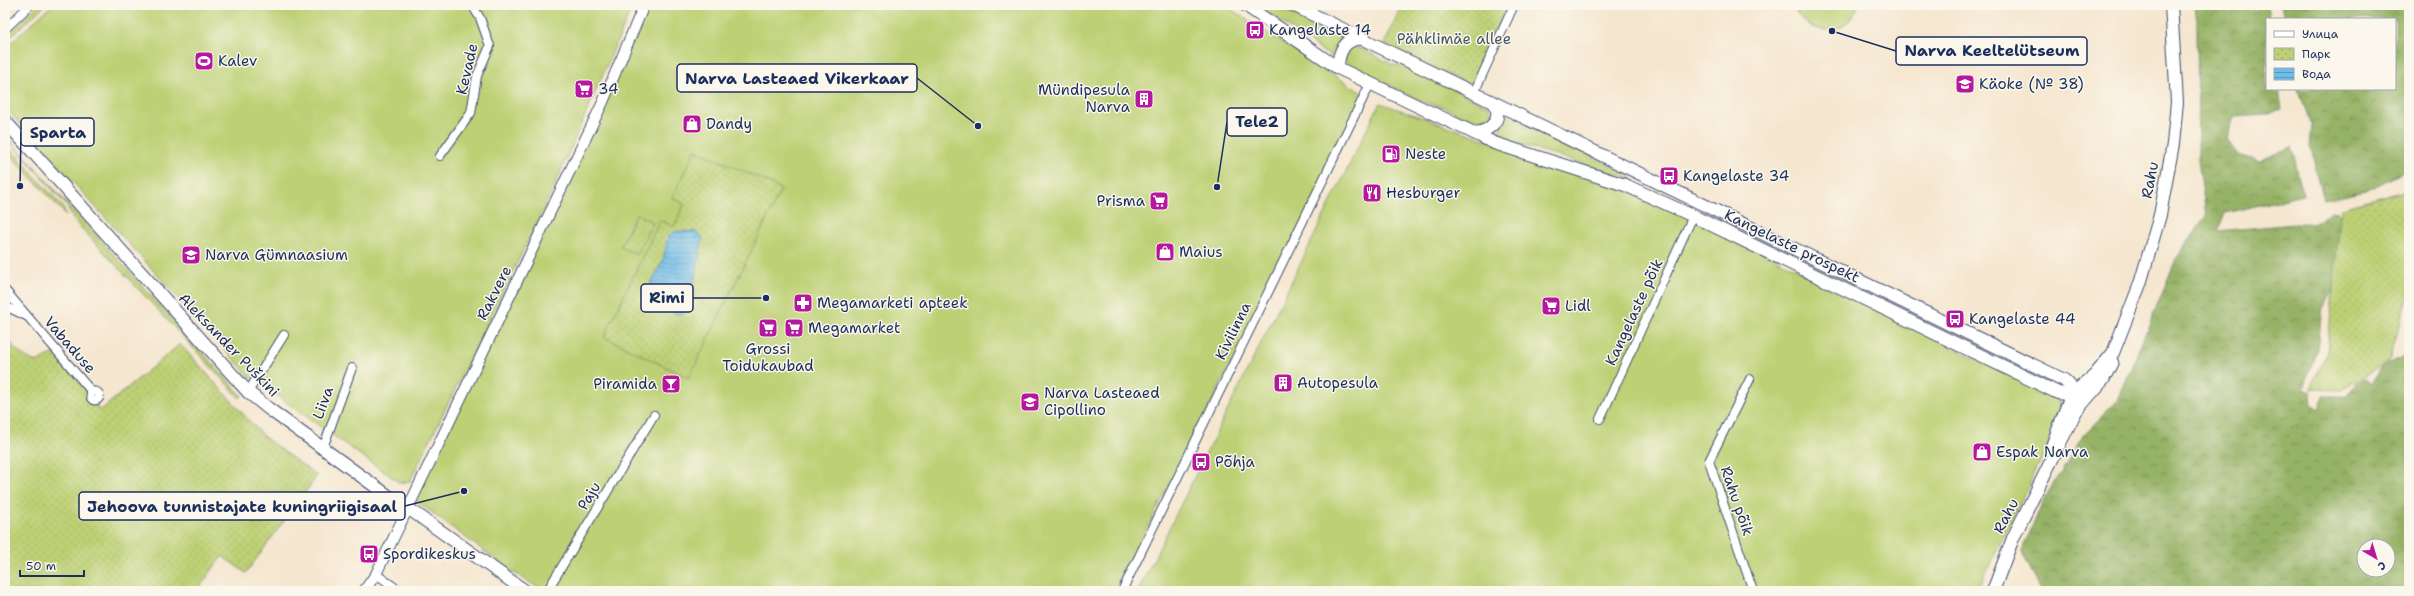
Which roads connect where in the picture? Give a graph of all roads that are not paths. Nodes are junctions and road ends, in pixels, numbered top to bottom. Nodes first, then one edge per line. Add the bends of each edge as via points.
1 (30, 5) edge
2 (472, 5) edge
3 (644, 5) edge
4 (1245, 5) edge
5 (1293, 5) edge
6 (1514, 5) edge
7 (2171, 5) edge
8 (5, 29) edge
9 (1364, 39) junction
10 (1338, 68) junction
11 (1370, 84) junction
12 (1474, 94) junction
13 (1492, 102) junction
14 (5, 121) edge
15 (1474, 134) junction
16 (440, 156) dead end
17 (1693, 216) junction
18 (5, 290) edge
19 (5, 306) edge
20 (26, 316) junction
21 (284, 335) dead end
22 (2113, 353) junction
23 (352, 368) dead end
24 (2098, 371) junction
25 (1750, 379) dead end
26 (2064, 380) junction
27 (92, 392) dead end
28 (248, 392) junction
29 (2092, 392) junction
30 (2058, 393) junction
31 (2073, 394) junction
32 (2070, 410) junction
33 (654, 415) dead end
34 (1600, 419) dead end
35 (323, 448) junction
36 (408, 508) junction
37 (376, 574) junction
38 (364, 591) edge
39 (400, 591) edge
40 (525, 591) edge
41 (547, 591) edge
42 (1122, 591) edge
43 (1754, 591) edge
44 (1993, 591) edge

1 - 8 street
2 - 16 street, Kevade via 480,18 490,46 477,76 471,113
3 - 36 street, Rakvere via 603,102
4 - 10 main road, Kangelaste prospekt
5 - 9 main road, Kangelaste prospekt
6 - 12 street
7 - 22 main road, Rahu via 2176,102 2173,144 2160,215 2148,257
9 - 10 main road via 1352,40 1345,45 1339,56
9 - 12 main road, Kangelaste prospekt
10 - 11 main road, Kangelaste prospekt
11 - 15 main road, Kangelaste prospekt
11 - 42 street, Kivilinna
12 - 13 main road, Kangelaste prospekt
13 - 15 main road via 1497,111 1495,122 1487,131
13 - 26 main road, Kangelaste prospekt
14 - 28 main road, Aleksander Puškini
15 - 17 main road, Kangelaste prospekt via 1494,143 1625,185
17 - 30 main road, Kangelaste prospekt
17 - 34 street, Kangelaste põik
18 - 20 street, Vabaduse
19 - 20 street, Vabaduse
20 - 27 street, Vabaduse
21 - 28 street
22 - 24 main road, Rahu
22 - 29 main road, Rahu via 2109,370
23 - 35 street, Liiva
24 - 26 main road via 2085,378
24 - 31 main road, Rahu
25 - 43 street, Rahu põik via 1709,461
26 - 31 main road
28 - 35 main road, Aleksander Puškini
29 - 31 main road, Kangelaste prospekt
29 - 32 main road, Rahu
30 - 31 main road, Kangelaste prospekt
30 - 32 main road
31 - 32 main road, Rahu
32 - 44 main road, Rahu via 2052,446 2053,457 2012,538
33 - 41 street, Paju
35 - 36 main road, Aleksander Puškini
36 - 37 street, Rakvere
36 - 40 main road, Aleksander Puškini
37 - 38 street, Rakvere
37 - 39 street

